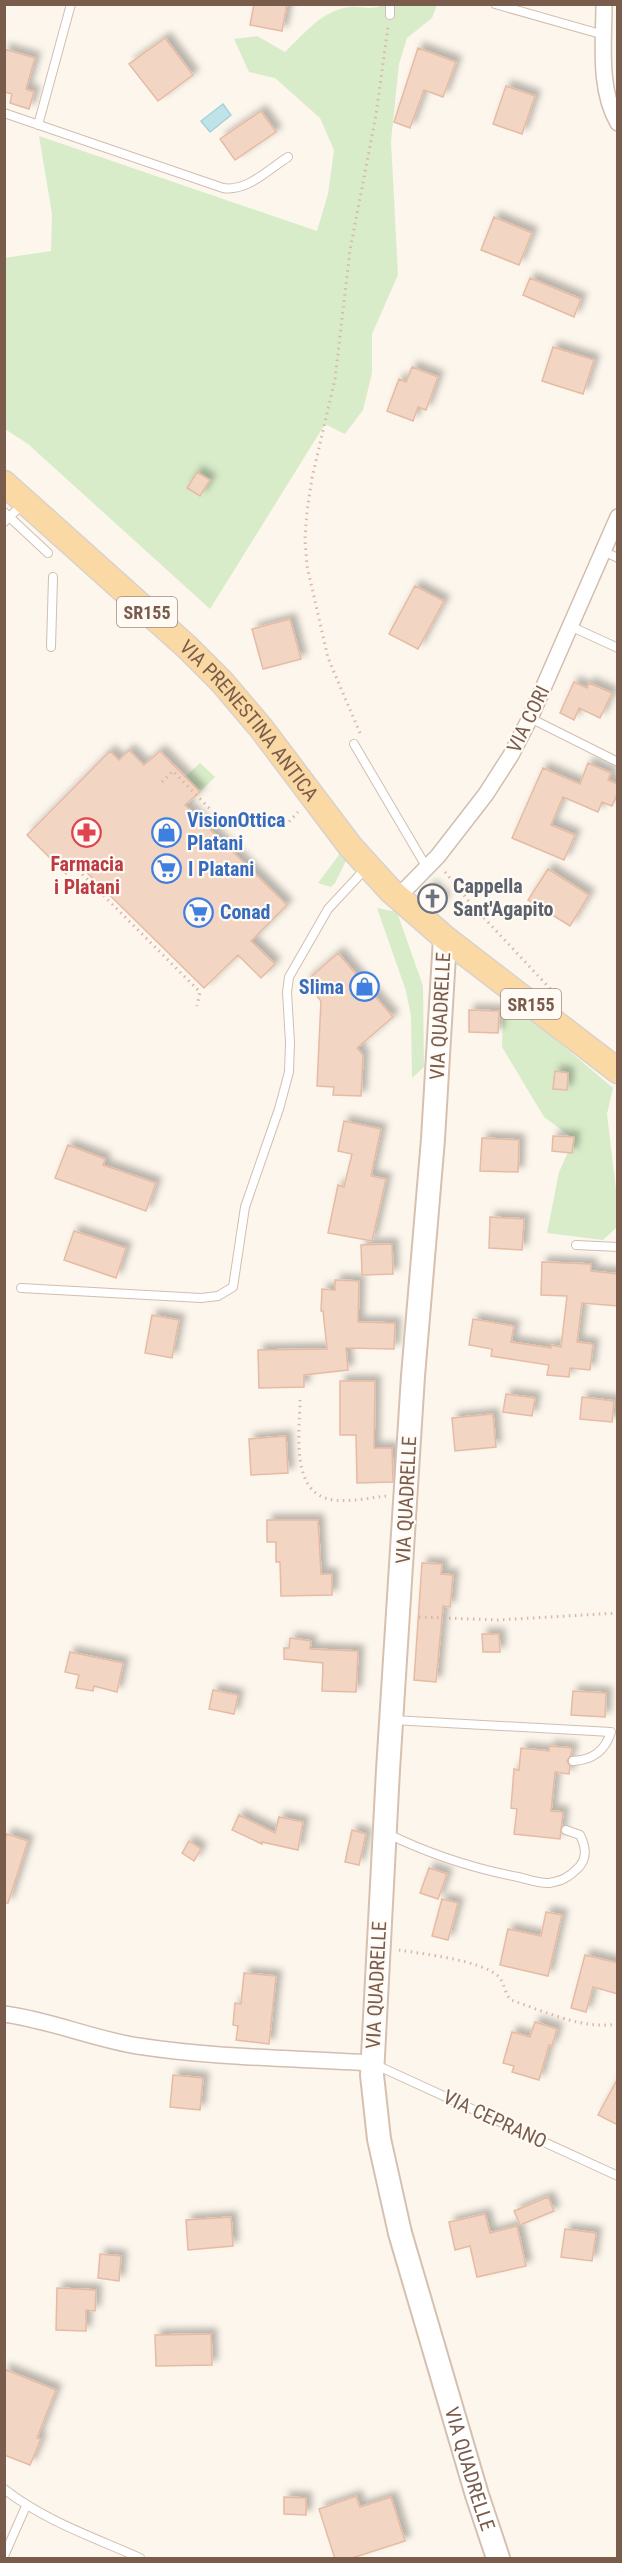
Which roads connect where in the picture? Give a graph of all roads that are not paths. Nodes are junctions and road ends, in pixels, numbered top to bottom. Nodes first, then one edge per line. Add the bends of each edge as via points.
1 (71, 4) edge
2 (390, 4) edge
3 (495, 4) edge
4 (604, 4) edge
5 (390, 15) road end
6 (604, 36) junction
7 (4, 113) edge
8 (618, 123) edge
9 (38, 125) junction
10 (288, 157) dead end
11 (4, 483) edge
12 (11, 513) edge
13 (618, 517) edge
14 (603, 551) junction
15 (48, 553) dead end
16 (618, 558) edge
17 (53, 577) dead end
18 (570, 626) junction
19 (51, 647) dead end
20 (618, 648) edge
21 (530, 718) junction
22 (354, 744) dead end
23 (618, 762) edge
24 (431, 864) junction
25 (368, 866) junction
26 (398, 897) junction
27 (445, 938) junction
28 (618, 1071) edge
29 (576, 1245) dead end
30 (618, 1247) edge
31 (21, 1288) dead end
32 (392, 1719) junction
33 (573, 1761) dead end
34 (566, 1830) dead end
35 (385, 1832) junction
36 (4, 2014) edge
37 (372, 2063) junction
38 (618, 2176) edge
39 (4, 2489) edge
40 (26, 2506) junction
41 (4, 2556) edge
42 (140, 2559) edge
43 (498, 2559) edge

1 - 9 lane
2 - 5 lane
3 - 6 lane
4 - 6 street
6 - 8 street via 606,87
7 - 9 lane
9 - 10 lane via 230,189 246,185
11 - 12 main road, VIA PRENESTINA ANTICA / SR155
12 - 15 lane, VIA PRENESTINA ANTICA
12 - 25 main road, VIA PRENESTINA ANTICA / SR155 via 187,647 261,729
13 - 14 street, VIA CORI
14 - 16 lane
14 - 18 street, VIA CORI
17 - 19 lane
18 - 20 lane
18 - 21 street, VIA CORI
21 - 23 lane
21 - 24 street, VIA CORI via 497,778
22 - 24 lane
24 - 26 street, VIA CORI
25 - 26 main road, SR155
25 - 31 lane via 328,909 289,977 289,1072 248,1197 235,1282 228,1292 192,1298
26 - 27 main road, SR155
27 - 28 main road, SR155
27 - 32 street, VIA QUADRELLE
29 - 30 lane
32 - 33 lane via 611,1732 596,1755
32 - 35 street, VIA QUADRELLE
34 - 35 lane via 580,1835 586,1854 567,1879 547,1883 471,1868
35 - 37 street, VIA QUADRELLE
36 - 37 street, VIA QUADRELLE via 156,2048
37 - 38 lane, VIA CEPRANO
37 - 43 street, VIA QUADRELLE via 378,2132 400,2233
39 - 40 lane
40 - 41 lane
40 - 42 lane

